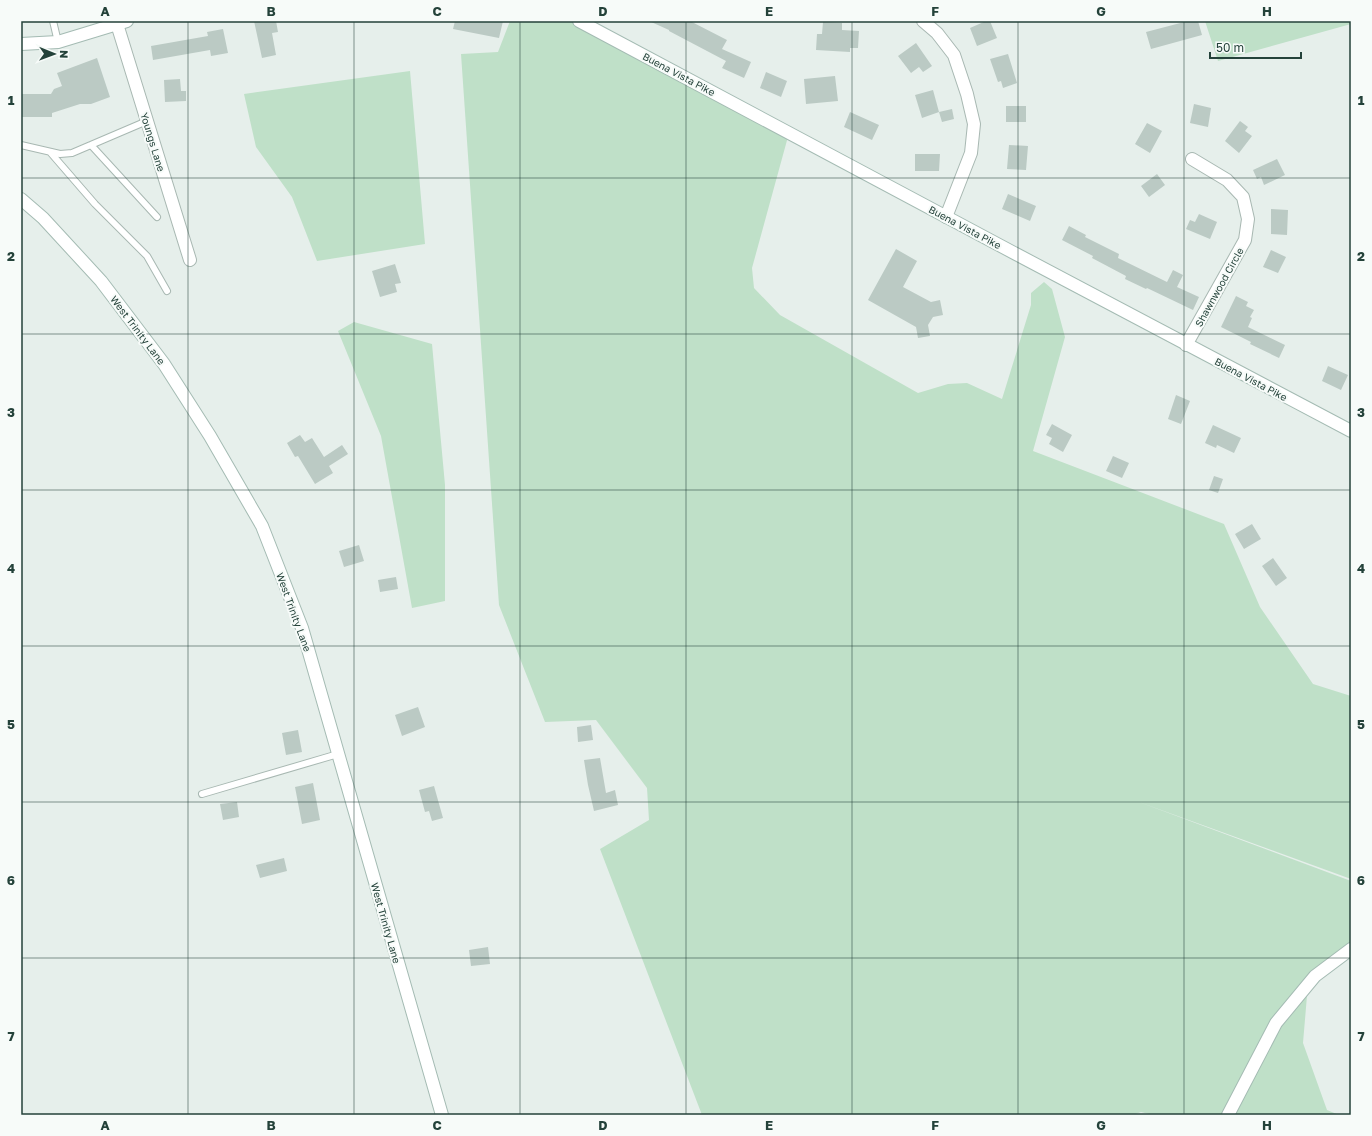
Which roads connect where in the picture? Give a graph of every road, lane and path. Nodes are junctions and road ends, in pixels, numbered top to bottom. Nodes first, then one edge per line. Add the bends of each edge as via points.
1 (53, 21) edge
2 (579, 21) edge
3 (922, 21) edge
4 (122, 23) edge
5 (58, 42) junction
6 (21, 44) edge
7 (147, 121) junction
8 (21, 145) edge
9 (91, 145) junction
10 (50, 152) junction
11 (1192, 159) dead end
12 (21, 199) edge
13 (157, 217) dead end
14 (946, 217) junction
15 (190, 260) dead end
16 (167, 291) dead end
17 (1186, 345) junction
18 (1351, 431) edge
19 (338, 754) junction
20 (202, 794) dead end
21 (1351, 949) edge
22 (442, 1115) edge
23 (1228, 1115) edge

1 - 5 lane
2 - 14 main road, Buena Vista Pike
3 - 14 main road via 937,33 954,55 974,124 971,153
4 - 5 main road
4 - 7 main road, Youngs Lane
5 - 6 main road
7 - 9 lane
7 - 15 main road, Youngs Lane
8 - 10 lane
9 - 10 lane via 72,153
9 - 13 lane
10 - 16 lane via 147,256
11 - 17 main road, Shawnwood Circle via 1227,180 1243,197 1248,219 1245,240
12 - 19 main road, West Trinity Lane via 43,218 101,281 164,364 210,436 262,526 302,628
14 - 17 main road, Buena Vista Pike
17 - 18 main road, Buena Vista Pike
19 - 20 lane
19 - 22 main road, West Trinity Lane
21 - 23 main road via 1315,976 1276,1023

